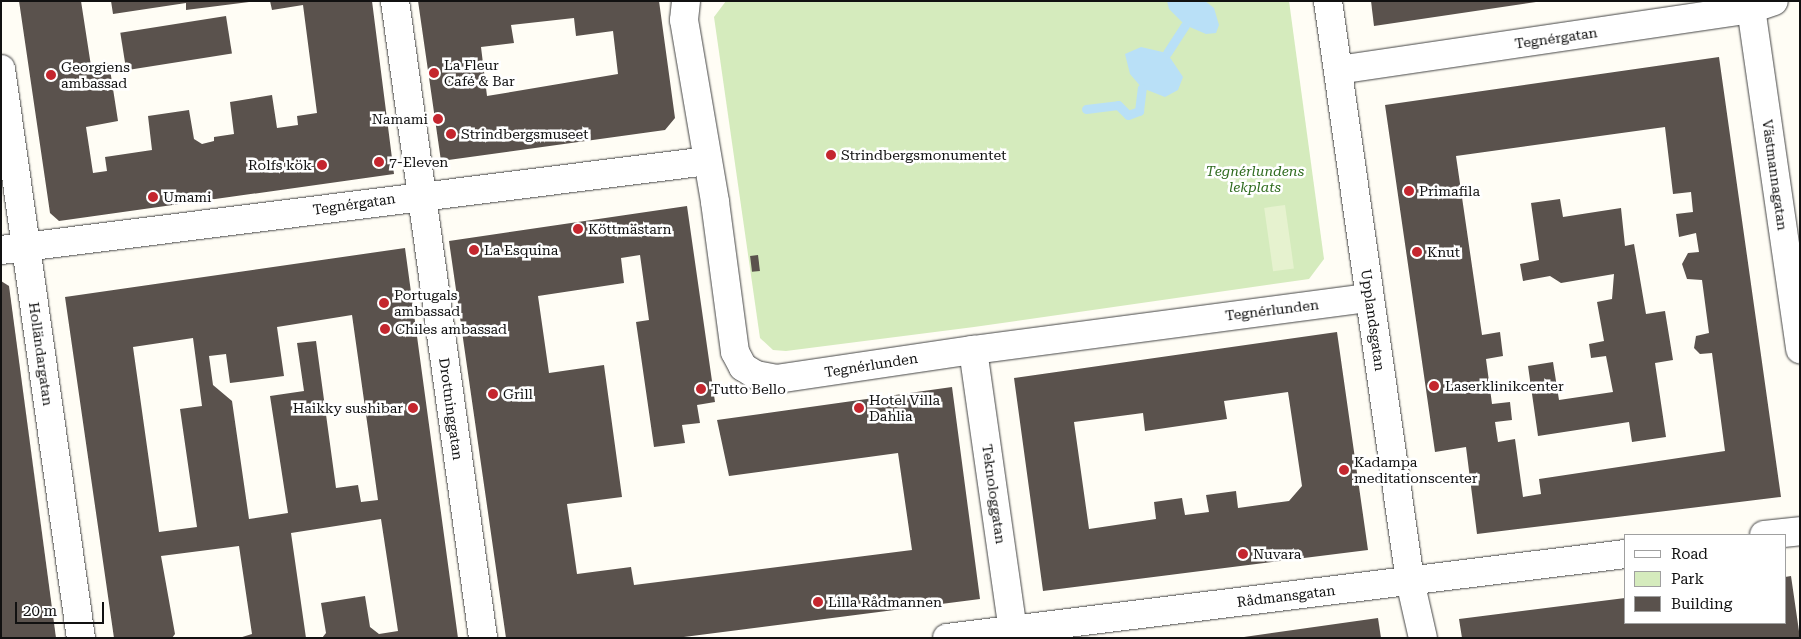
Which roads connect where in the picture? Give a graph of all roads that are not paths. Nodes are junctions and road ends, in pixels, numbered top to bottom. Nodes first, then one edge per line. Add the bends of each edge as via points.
1 (395, 1) edge
2 (686, 1) edge
3 (1328, 1) edge
4 (1758, 4) edge
5 (1, 69) edge
6 (1338, 70) junction
7 (707, 161) junction
8 (421, 194) junction
9 (13, 249) edge
10 (1370, 298) junction
11 (973, 350) junction
12 (1800, 350) edge
13 (1800, 531) edge
14 (1773, 534) edge
15 (1624, 554) edge
16 (1410, 581) junction
17 (1014, 634) edge
18 (81, 638) edge
19 (483, 638) edge
20 (947, 638) edge
21 (1423, 638) edge

1 - 8 street, Drottninggatan
2 - 7 street, Tegnérlunden via 684,20
3 - 6 street, Upplandsgatan
4 - 6 street, Tegnérgatan
4 - 12 street, Västmannagatan
5 - 9 street, Holländargatan
6 - 10 street, Upplandsgatan
7 - 8 street, Tegnérgatan
7 - 11 street, Tegnérlunden via 735,352 743,367 756,375 776,379
8 - 9 street, Tegnérgatan
8 - 19 street, Drottninggatan
9 - 18 street, Holländargatan
10 - 11 street, Tegnérlunden
10 - 16 street, Upplandsgatan
11 - 17 street, Teknologgatan
13 - 14 street
15 - 16 street, Rådmansgatan
16 - 17 street, Rådmansgatan
16 - 21 street, Upplandsgatan
17 - 20 street, Rådmansgatan

